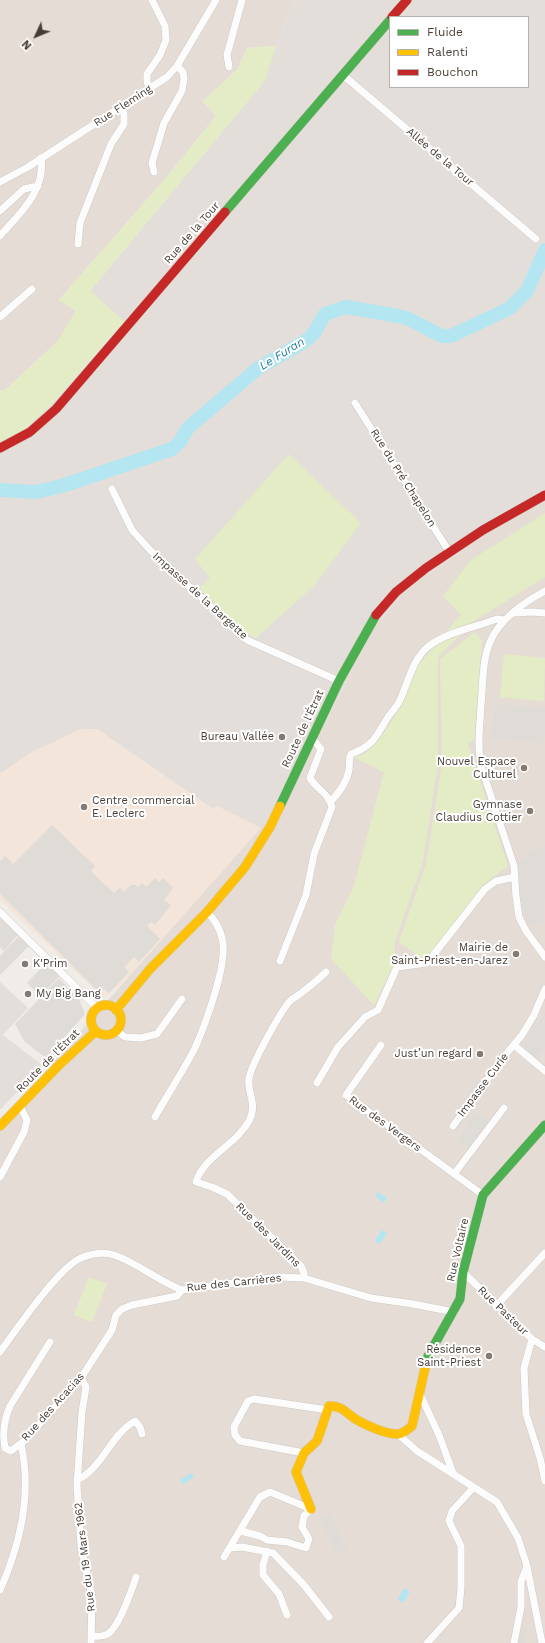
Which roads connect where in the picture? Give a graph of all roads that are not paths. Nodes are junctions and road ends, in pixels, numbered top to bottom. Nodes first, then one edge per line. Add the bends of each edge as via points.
1 (152, 0) edge
2 (216, 0) edge
3 (242, 0) edge
4 (407, 0) edge
5 (393, 16) edge
6 (389, 21) edge
7 (177, 66) junction
8 (229, 67) dead end
9 (343, 75) junction
10 (149, 89) junction
11 (121, 107) junction
12 (41, 158) junction
13 (154, 172) dead end
14 (0, 182) edge
15 (38, 186) junction
16 (0, 211) edge
17 (0, 236) edge
18 (536, 239) dead end
19 (78, 244) dead end
20 (32, 289) dead end
21 (0, 317) edge
22 (355, 403) dead end
23 (0, 448) edge
24 (112, 489) dead end
25 (545, 495) edge
26 (450, 553) junction
27 (545, 591) edge
28 (513, 613) junction
29 (545, 614) edge
30 (504, 620) junction
31 (339, 681) junction
32 (312, 738) junction
33 (331, 801) junction
34 (515, 877) junction
35 (0, 912) edge
36 (207, 912) junction
37 (545, 957) edge
38 (280, 961) dead end
39 (326, 972) dead end
40 (545, 989) edge
41 (182, 999) dead end
42 (97, 1008) junction
43 (116, 1010) junction
44 (96, 1031) junction
45 (117, 1031) junction
46 (381, 1045) dead end
47 (514, 1045) junction
48 (545, 1071) edge
49 (317, 1083) dead end
50 (20, 1106) junction
51 (504, 1108) dead end
52 (155, 1117) dead end
53 (545, 1125) edge
54 (0, 1126) edge
55 (453, 1126) dead end
56 (454, 1174) junction
57 (0, 1177) edge
58 (483, 1196) junction
59 (545, 1253) edge
60 (463, 1272) junction
61 (304, 1278) junction
62 (182, 1290) junction
63 (496, 1306) junction
64 (454, 1312) junction
65 (532, 1339) junction
66 (50, 1342) dead end
67 (545, 1347) edge
68 (0, 1352) edge
69 (81, 1378) junction
70 (420, 1394) junction
71 (328, 1410) junction
72 (142, 1434) dead end
73 (398, 1434) junction
74 (21, 1444) junction
75 (304, 1453) junction
76 (453, 1473) junction
77 (77, 1480) junction
78 (545, 1482) edge
79 (474, 1487) junction
80 (311, 1509) junction
81 (241, 1530) junction
82 (273, 1540) junction
83 (230, 1548) junction
84 (264, 1551) junction
85 (224, 1557) dead end
86 (527, 1566) junction
87 (136, 1577) dead end
88 (0, 1590) edge
89 (533, 1601) junction
90 (521, 1607) junction
91 (287, 1615) dead end
92 (329, 1617) dead end
93 (92, 1640) edge
94 (543, 1641) edge
95 (427, 1643) edge
96 (514, 1643) edge

1 - 10 street via 165,26 166,40 160,55 147,74
2 - 7 street, Rue Fleming
3 - 8 street via 227,55
4 - 5 street
6 - 9 street, Rue de la Tour
7 - 10 street, Rue Fleming via 167,77
7 - 13 street via 183,72 182,91 164,123 152,163
9 - 18 street, Allée de la Tour
9 - 23 street, Rue de la Tour via 56,409 31,432
10 - 11 street, Rue Fleming
11 - 12 street, Rue Fleming
11 - 19 street via 124,124 111,144 80,223
12 - 14 street, Rue Fleming
12 - 15 street via 42,168
15 - 16 street via 24,188
15 - 17 street via 33,198
20 - 21 street
22 - 26 street, Rue du Pré Chapelon
24 - 31 street, Impasse de la Bargette via 136,535 247,640
25 - 26 street, Route de l'Étrat via 483,530
26 - 31 street, Route de l'Étrat via 396,592 373,619
27 - 28 street
28 - 29 street
28 - 30 street
30 - 33 street via 497,619 448,636 428,646 416,662 399,702 378,736 349,757 349,771 339,793
30 - 34 street via 490,641 485,660 478,749 481,766 514,866
31 - 32 street, Route de l'Étrat
32 - 33 street via 321,749 310,778
32 - 36 street, Route de l'Étrat via 270,827 245,867
33 - 38 street via 332,807 314,854 306,896
34 - 37 street via 519,917
34 - 49 street via 496,881 485,889 427,963 397,967 378,1010 365,1017 338,1048
35 - 42 street
36 - 43 street, Route de l'Étrat via 150,969
36 - 52 street via 223,939 223,963 215,994 195,1047
39 - 61 street, Rue des Jardins via 291,1001 265,1041 249,1080 253,1101 249,1121 231,1142 204,1166 196,1182 227,1194 301,1266
40 - 47 street, Impasse Curie via 534,1015
41 - 45 street via 157,1034 141,1038 125,1037
42 - 43 street via 108,1006
42 - 44 street via 91,1018
43 - 45 street via 121,1018
44 - 45 street via 104,1035
44 - 50 street, Route de l'Étrat via 64,1059
46 - 56 street, Rue des Vergers via 346,1095
47 - 48 street
47 - 55 street, Impasse Curie
50 - 54 street, Route de l'Étrat
50 - 57 street via 27,1120 24,1132
51 - 56 street
53 - 58 street, Rue Voltaire
56 - 58 street, Rue des Vergers
58 - 60 street, Rue Voltaire
59 - 63 street
60 - 63 street, Rue Pasteur
60 - 64 street, Rue Voltaire via 460,1299
61 - 62 street, Rue des Carrières via 278,1277
61 - 64 street, Rue des Jardins via 371,1298
62 - 68 street, Rue des Carrières via 114,1255 93,1254 80,1258 50,1286
62 - 69 street, Rue des Acacias via 177,1296 122,1309 116,1316 112,1330
63 - 65 street, Rue Pasteur
64 - 70 street, Rue Voltaire via 428,1356
65 - 67 street, Rue Pasteur
65 - 78 street via 524,1368 526,1414
66 - 74 street, Rue des Acacias via 18,1392 6,1417 2,1436 5,1448 11,1451
69 - 74 street, Rue des Acacias
69 - 77 street, Rue du 19 Mars 1962 via 86,1387
70 - 73 street, Rue Voltaire via 412,1426
70 - 76 street
71 - 73 street via 329,1406 338,1406 368,1426
71 - 75 street via 317,1440
71 - 75 street via 254,1399 248,1401 244,1407 234,1427 235,1435 240,1441
72 - 77 street via 135,1421 120,1431 86,1476
73 - 76 street via 417,1451
74 - 88 street via 25,1461 25,1496 18,1543
75 - 80 street via 296,1472
76 - 79 street
77 - 93 street, Rue du 19 Mars 1962 via 81,1546 92,1597
79 - 86 street via 497,1502 518,1538
79 - 95 street via 452,1511 449,1521 461,1546 459,1608
80 - 81 street via 270,1492 260,1497
80 - 82 street via 302,1522 309,1539 306,1548
81 - 82 street
81 - 83 street
82 - 84 street via 265,1546
83 - 84 street via 242,1547
83 - 85 street
84 - 91 street via 263,1575 278,1594
84 - 92 street via 273,1553 294,1573
86 - 89 street
86 - 90 street via 521,1582
87 - 93 street via 112,1631
89 - 90 street
89 - 94 street
90 - 96 street

